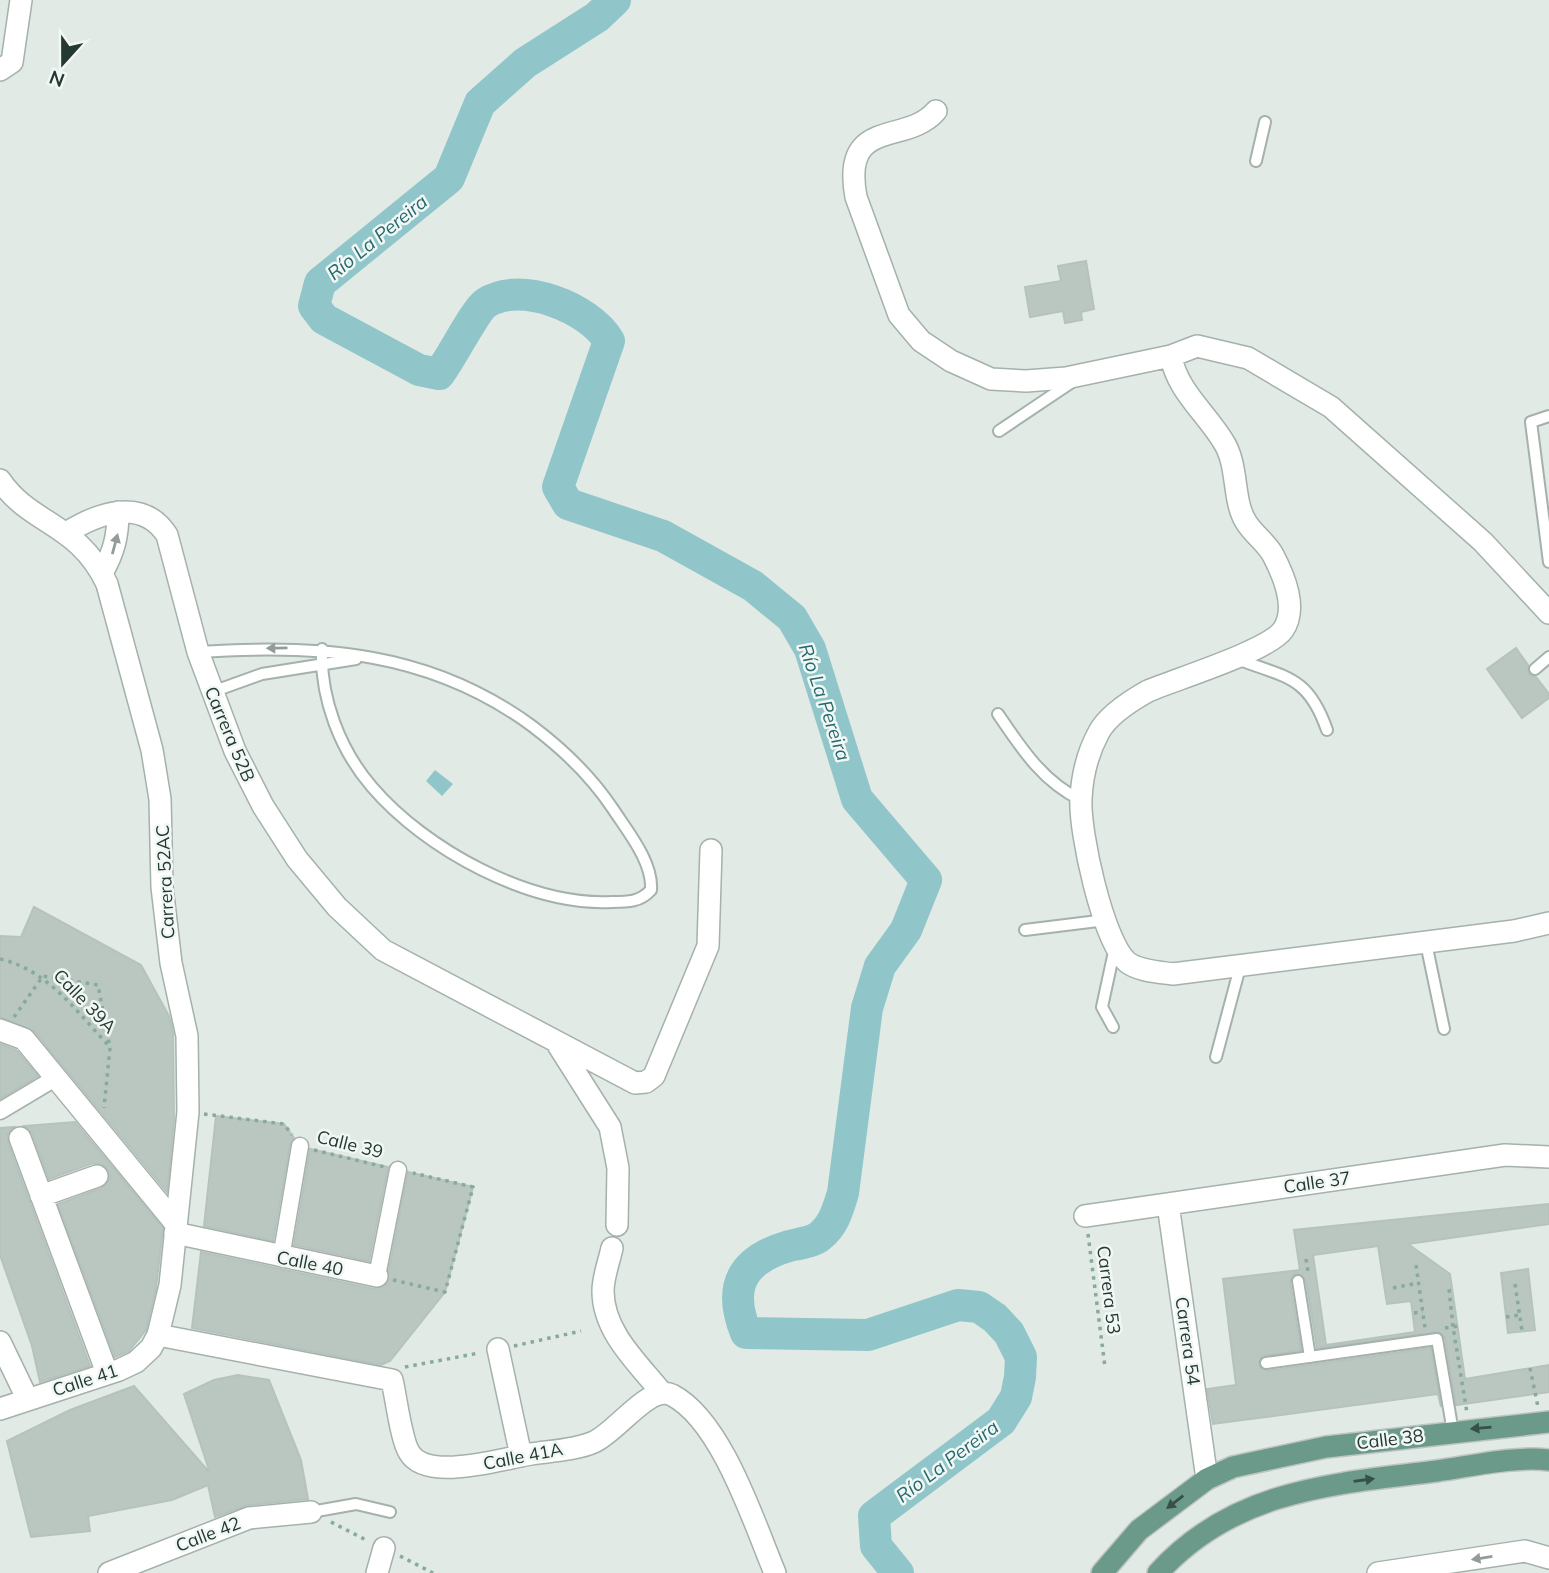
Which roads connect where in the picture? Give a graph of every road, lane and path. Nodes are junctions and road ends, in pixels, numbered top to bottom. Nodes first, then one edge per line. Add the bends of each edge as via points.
1 (21, 0) edge
2 (0, 70) edge
3 (936, 111) dead end
4 (1265, 122) dead end
5 (1256, 161) dead end
6 (1171, 356) junction
7 (1083, 374) junction
8 (1549, 416) edge
9 (999, 431) dead end
10 (0, 480) edge
11 (118, 512) junction
12 (68, 533) junction
13 (1549, 562) edge
14 (102, 573) junction
15 (1549, 613) edge
16 (322, 649) junction
17 (198, 652) junction
18 (369, 657) junction
19 (1549, 657) edge
20 (1234, 658) junction
21 (321, 663) junction
22 (1535, 669) dead end
23 (211, 693) junction
24 (998, 714) dead end
25 (1327, 730) dead end
26 (1081, 800) junction
27 (712, 850) dead end
28 (1106, 920) junction
29 (1549, 923) edge
30 (1025, 930) dead end
31 (1426, 943) junction
32 (1115, 947) junction
33 (0, 959) edge
34 (1240, 967) junction
35 (43, 976) junction
36 (1113, 1027) dead end
37 (1444, 1029) dead end
38 (7, 1036) edge
39 (554, 1041) junction
40 (110, 1048) junction
41 (1216, 1057) dead end
42 (57, 1076) junction
43 (0, 1111) edge
44 (188, 1112) junction
45 (102, 1135) junction
46 (20, 1138) dead end
47 (300, 1146) junction
48 (1549, 1157) edge
49 (398, 1170) junction
50 (97, 1176) dead end
51 (41, 1196) junction
52 (1168, 1204) junction
53 (1085, 1216) joint
54 (617, 1225) dead end
55 (175, 1229) junction
56 (612, 1248) dead end
57 (281, 1258) junction
58 (1416, 1265) dead end
59 (377, 1276) junction
60 (1298, 1281) dead end
61 (1418, 1283) junction
62 (1515, 1284) dead end
63 (1394, 1288) dead end
64 (1449, 1289) dead end
65 (1423, 1312) junction
66 (1414, 1313) dead end
67 (1519, 1315) junction
68 (1506, 1317) dead end
69 (1522, 1331) dead end
70 (159, 1335) junction
71 (1427, 1337) dead end
72 (0, 1342) edge
73 (498, 1349) dead end
74 (1310, 1357) junction
75 (1266, 1363) dead end
76 (1105, 1367) dead end
77 (1530, 1368) dead end
78 (107, 1373) junction
79 (662, 1393) junction
80 (27, 1398) junction
81 (1536, 1399) dead end
82 (0, 1409) edge
83 (1549, 1422) edge
84 (1461, 1431) junction
85 (521, 1456) junction
86 (1549, 1460) edge
87 (1208, 1479) junction
88 (311, 1512) joint
89 (390, 1512) dead end
90 (384, 1548) dead end
91 (1549, 1558) edge
92 (1408, 1572) edge
93 (109, 1573) edge
94 (377, 1573) edge
95 (775, 1573) edge
96 (1102, 1573) edge
97 (1158, 1573) edge
98 (1378, 1573) edge

1 - 2 street via 12,62
3 - 7 street via 926,122 885,132 865,144 855,162 856,197 899,315 921,341 991,379 1026,381
4 - 5 lane
6 - 7 street
6 - 15 street via 1198,346 1248,358 1331,407 1483,542
6 - 20 street via 1181,384 1230,452 1244,521 1272,552 1288,589 1289,617 1283,630 1275,639
7 - 9 lane
8 - 13 lane via 1531,422
10 - 12 street, Carrera 52AC via 21,502
11 - 12 street, Carrera 52B
14 -> 11 street via 113,554
11 - 17 street, Carrera 52B via 134,510 150,516 167,536
12 - 14 street, Carrera 52AC via 88,551
14 - 44 street, Carrera 52AC via 152,750 160,799 164,909 170,963 187,1037
16 -> 17 lane
16 - 18 lane
16 - 21 lane
17 - 23 street, Carrera 52B
18 - 21 lane
18 - 21 lane via 414,665 459,682 502,704 563,750 601,791 635,843 651,879 651,890 634,901 593,903 540,892 500,878 410,825 371,786 340,736 326,700
19 - 22 lane
20 - 25 lane via 1293,680 1307,690 1317,702
20 - 26 street via 1130,701 1100,729 1088,756
21 - 23 lane via 262,674
23 - 39 street, Carrera 52B via 263,806 297,859 337,907 383,950
24 - 26 lane via 1049,779
26 - 28 street via 1087,854
27 - 39 street, Carrera 52B via 709,946 654,1076 635,1083
28 - 30 lane
28 - 32 street
29 - 31 street
31 - 34 street
31 - 37 lane
32 - 34 street via 1128,963 1156,972
32 - 36 lane via 1102,1007
33 - 35 path, Calle 39A via 23,964
34 - 41 lane
35 - 38 path
35 - 40 path, Calle 39A
35 - 40 path via 98,985
38 - 42 street
39 - 54 street via 610,1127 618,1168
40 - 45 path
42 - 43 street
42 - 45 street
44 - 47 path, Calle 39 via 284,1124
44 - 55 street, Carrera 52AC
45 - 55 street
46 - 51 street
47 - 49 path, Calle 39
47 - 57 street
48 - 52 street, Calle 37 via 1505,1155
49 - 59 street
49 - 59 path, Calle 39 via 473,1187 446,1292
50 - 51 street
51 - 78 street
52 - 53 street, Calle 37
52 - 87 street, Carrera 54
53 - 76 path, Carrera 53
55 - 57 street, Calle 40
55 - 70 street, Carrera 52AC
56 - 79 street via 603,1289 605,1310 616,1337
57 - 59 street, Calle 40
58 - 61 path
60 - 74 lane
61 - 63 path
61 - 65 path
62 - 67 path
64 - 84 path
65 - 66 path
65 - 71 path
67 - 68 path
67 - 69 path
70 - 78 street, Calle 41 via 136,1362
70 - 85 street, Calle 41A via 392,1380 409,1453 419,1462 466,1468
72 - 80 street
73 - 85 street
74 - 75 lane
74 - 84 lane via 1437,1339
77 - 81 path
78 - 80 street, Calle 41
79 - 85 street, Calle 41A via 648,1397 612,1434 591,1444
79 - 95 street via 691,1410 725,1455
80 - 82 street, Calle 41
83 -> 84 main road, Calle 38
84 - 87 main road, Calle 38 via 1326,1447 1233,1467
97 -> 86 main road via 1182,1547 1227,1517 1297,1493 1493,1463
87 -> 96 main road, Calle 38 via 1139,1530
88 - 89 lane via 356,1504
88 - 93 street, Calle 42 via 249,1518
90 - 94 street
91 -> 92 street via 1525,1552
92 - 98 street

